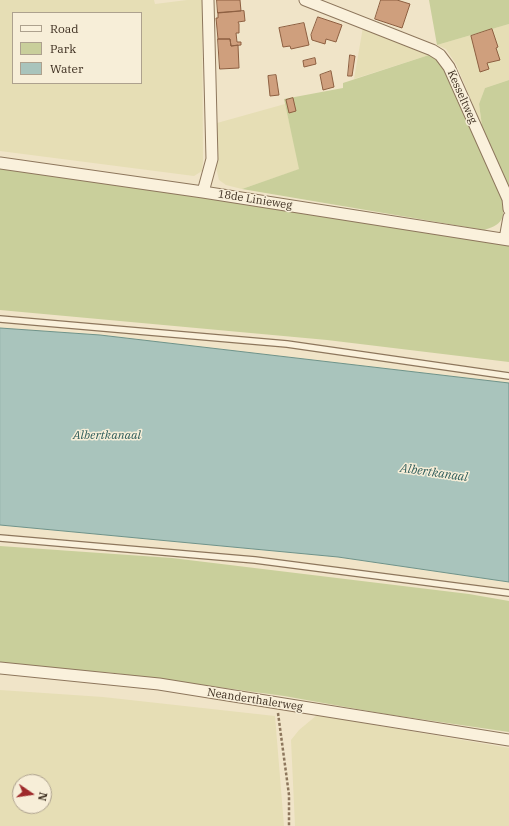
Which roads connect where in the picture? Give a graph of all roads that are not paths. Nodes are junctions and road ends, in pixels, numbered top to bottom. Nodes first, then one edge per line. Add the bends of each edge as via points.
1 (208, 0) edge
2 (305, 0) edge
3 (0, 163) edge
4 (203, 192) junction
5 (509, 209) edge
6 (509, 218) edge
7 (507, 239) edge
8 (0, 319) edge
9 (509, 376) edge
10 (0, 538) edge
11 (509, 593) edge
12 (0, 668) edge
13 (509, 740) edge

1 - 4 street via 212,158
2 - 5 street, Kesseltweg via 440,55 449,67 508,199
3 - 4 street, 18de Linieweg
4 - 7 street, 18de Linieweg
6 - 7 street
8 - 9 lane via 287,344
10 - 11 lane via 255,560
12 - 13 street, Neanderthalerweg via 159,684

